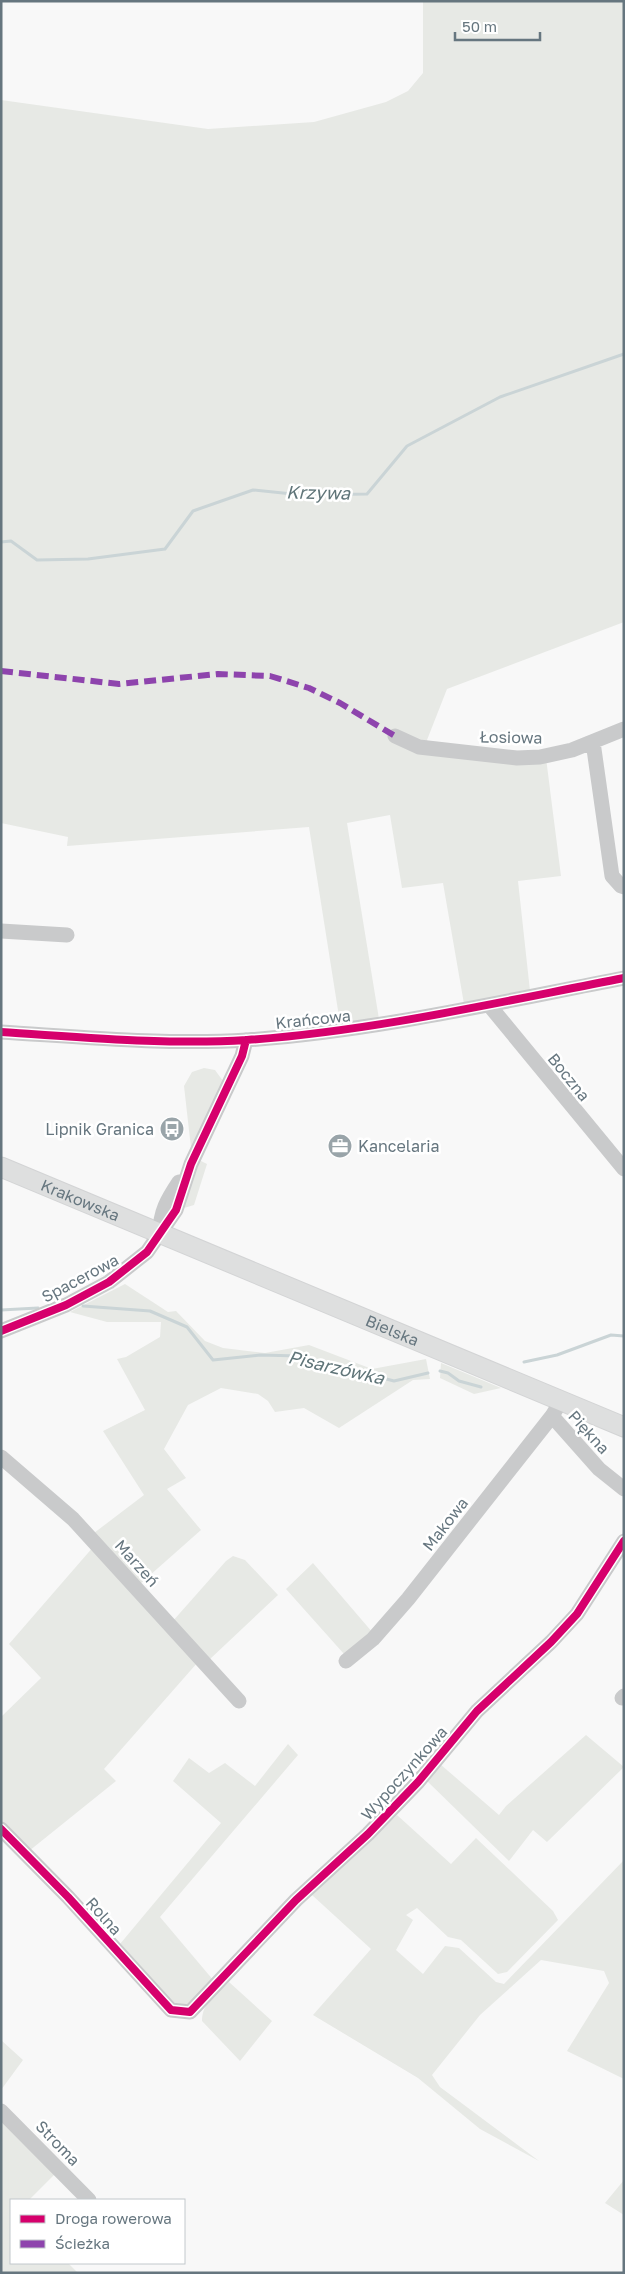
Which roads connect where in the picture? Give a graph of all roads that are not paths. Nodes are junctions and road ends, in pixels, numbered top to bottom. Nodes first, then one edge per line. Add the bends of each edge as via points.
1 (624, 729) edge
2 (395, 736) dead end
3 (593, 742) junction
4 (624, 887) edge
5 (1, 931) edge
6 (67, 935) dead end
7 (624, 978) edge
8 (489, 1005) junction
9 (1, 1032) edge
10 (246, 1040) junction
11 (1, 1167) edge
12 (624, 1169) edge
13 (160, 1233) junction
14 (1, 1331) edge
15 (557, 1409) junction
16 (624, 1427) edge
17 (1, 1457) edge
18 (624, 1489) edge
19 (624, 1541) edge
20 (346, 1661) dead end
21 (239, 1701) dead end
22 (1, 1829) edge
23 (190, 2012) joint
24 (1, 2110) edge
25 (88, 2199) edge

1 - 3 street, Łosiowa
2 - 3 street, Łosiowa via 420,747 517,758 557,754
3 - 4 street via 612,876
5 - 6 street
7 - 8 street, Krańcowa
8 - 10 street, Krańcowa via 358,1028
8 - 12 street, Boczna
9 - 10 street, Krańcowa via 162,1040
10 - 13 street, Spacerowa via 242,1056 191,1164 176,1210
11 - 13 main road, Krakowska
13 - 14 street, Spacerowa via 147,1252 109,1282 66,1305
13 - 15 main road, Bielska
15 - 16 main road, Bielska
15 - 18 street, Piękna via 599,1468
15 - 20 street, Makowa via 408,1599 372,1639
17 - 21 street, Marzeń via 73,1518
19 - 23 street, Wypoczynkowa via 577,1614 477,1711 418,1782 368,1834 296,1900
22 - 23 street, Rolna via 171,2010
24 - 25 street, Stroma

